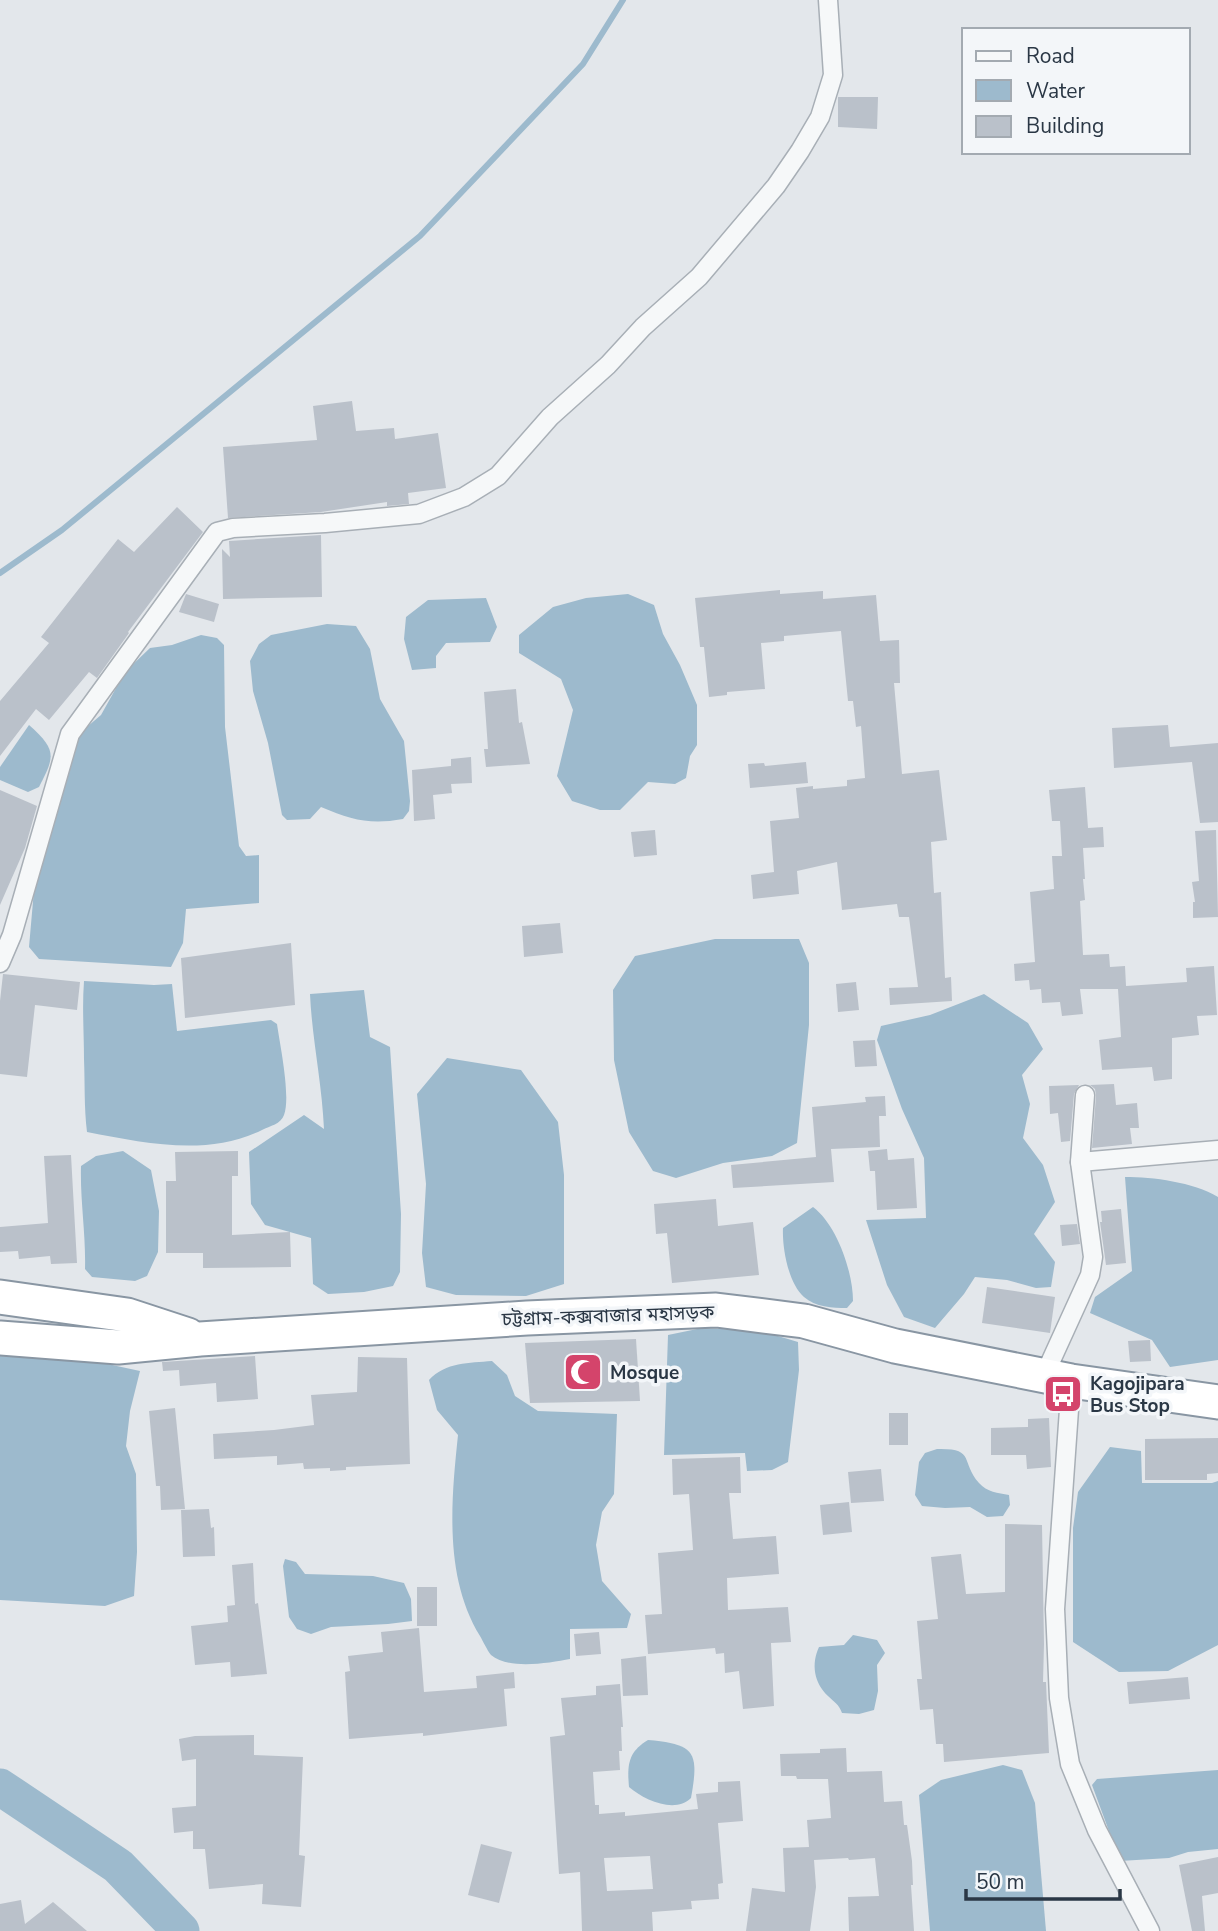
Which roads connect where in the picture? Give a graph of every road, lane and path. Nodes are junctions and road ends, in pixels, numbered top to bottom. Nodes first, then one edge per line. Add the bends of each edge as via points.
1 (828, 0) edge
2 (0, 963) edge
3 (1085, 1095) dead end
4 (1218, 1150) edge
5 (1080, 1162) junction
6 (0, 1297) edge
7 (0, 1338) edge
8 (200, 1339) junction
9 (1057, 1378) junction
10 (1218, 1402) edge
11 (1150, 1931) edge

1 - 2 street via 834,75 820,117 800,151 699,277 550,417 498,476 464,497 419,514 233,527 217,532 70,734
3 - 5 street
4 - 5 street
5 - 9 street via 1093,1257
6 - 8 highway, চট্টগ্রাম-কক্সবাজার মহাসড়ক via 127,1315
7 - 8 highway, চট্টগ্রাম-কক্সবাজার মহাসড়ক via 118,1347
8 - 9 highway, চট্টগ্রাম-কক্সবাজার মহাসড়ক via 716,1310 804,1321 895,1346
9 - 10 highway, চট্টগ্রাম-কক্সবাজার মহাসড়ক
9 - 11 street via 1055,1609 1059,1698 1070,1764 1097,1830

